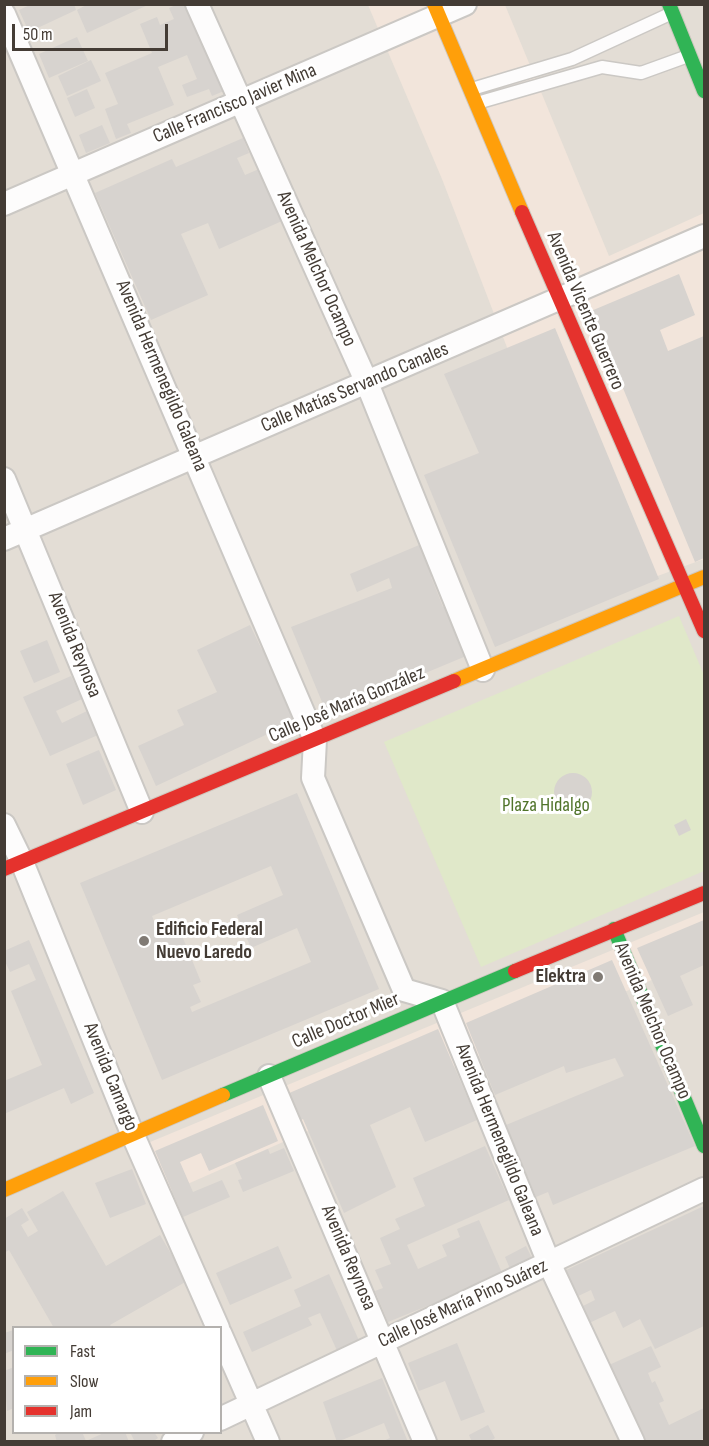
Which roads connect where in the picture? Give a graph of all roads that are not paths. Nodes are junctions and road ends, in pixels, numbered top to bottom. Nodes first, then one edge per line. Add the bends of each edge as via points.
1 (197, 4) edge
2 (465, 4) edge
3 (671, 9) edge
4 (436, 10) edge
5 (4, 14) edge
6 (690, 55) junction
7 (705, 91) edge
8 (473, 96) junction
9 (242, 101) junction
10 (74, 173) junction
11 (4, 204) edge
12 (705, 236) edge
13 (558, 298) junction
14 (367, 383) junction
15 (195, 456) junction
16 (4, 479) edge
17 (26, 530) junction
18 (4, 539) edge
19 (705, 577) edge
20 (684, 585) junction
21 (705, 631) edge
22 (483, 670) junction
23 (315, 740) junction
24 (142, 812) junction
25 (4, 825) edge
26 (14, 866) edge
27 (705, 893) edge
28 (614, 929) junction
29 (442, 1001) junction
30 (269, 1076) junction
31 (132, 1133) junction
32 (705, 1146) edge
33 (705, 1189) edge
34 (4, 1190) edge
35 (549, 1263) junction
36 (217, 1326) edge
37 (222, 1337) edge
38 (384, 1341) junction
39 (252, 1404) junction
40 (222, 1418) edge
41 (188, 1434) edge
42 (173, 1442) edge
43 (268, 1442) edge
44 (425, 1442) edge
45 (633, 1442) edge

1 - 9 street, Avenida Melchor Ocampo
2 - 4 street, Calle Francisco Javier Mina
3 - 6 main road
3 - 8 lane via 572,59
4 - 8 main road, Avenida Vicente Guerrero
4 - 9 street, Calle Francisco Javier Mina
5 - 10 street, Avenida Hermenegildo Galeana
6 - 7 main road
6 - 8 lane via 642,73 602,68
8 - 13 main road, Avenida Vicente Guerrero
9 - 10 street, Calle Francisco Javier Mina
9 - 14 street, Avenida Melchor Ocampo
10 - 11 street, Calle Francisco Javier Mina
10 - 15 street, Avenida Hermenegildo Galeana
12 - 13 street, Calle Matías Servando Canales
13 - 14 street, Calle Matías Servando Canales
13 - 20 main road, Avenida Vicente Guerrero
14 - 15 street, Calle Matías Servando Canales
14 - 22 street, Avenida Melchor Ocampo
15 - 17 street, Calle Matías Servando Canales
15 - 23 street, Avenida Hermenegildo Galeana
16 - 17 street, Avenida Reynosa
17 - 18 street, Calle Matías Servando Canales
17 - 24 street, Avenida Reynosa
19 - 20 main road, Calle José María González
20 - 21 main road, Avenida Vicente Guerrero
20 - 22 main road, Calle José María González
22 - 23 main road, Calle José María González
23 - 24 main road, Calle José María González
23 - 29 street via 312,777 404,990
24 - 26 main road, Calle José María González
25 - 26 street, Avenida Camargo
26 - 31 street, Avenida Camargo
27 - 28 main road, Calle Doctor Mier
28 - 29 main road, Calle Doctor Mier
28 - 32 main road, Avenida Melchor Ocampo
29 - 30 main road, Calle Doctor Mier
29 - 35 street, Avenida Hermenegildo Galeana
30 - 31 main road, Calle Doctor Mier
30 - 38 street, Avenida Reynosa
31 - 34 main road, Calle Doctor Mier
31 - 36 street, Avenida Camargo
33 - 35 street, Calle José María Pino Suárez
35 - 38 street, Calle José María Pino Suárez
35 - 45 street, Avenida Hermenegildo Galeana
37 - 39 street
38 - 39 street, Calle José María Pino Suárez
38 - 44 street, Avenida Reynosa
39 - 40 street, Calle José María Pino Suárez
39 - 43 street
41 - 42 street

